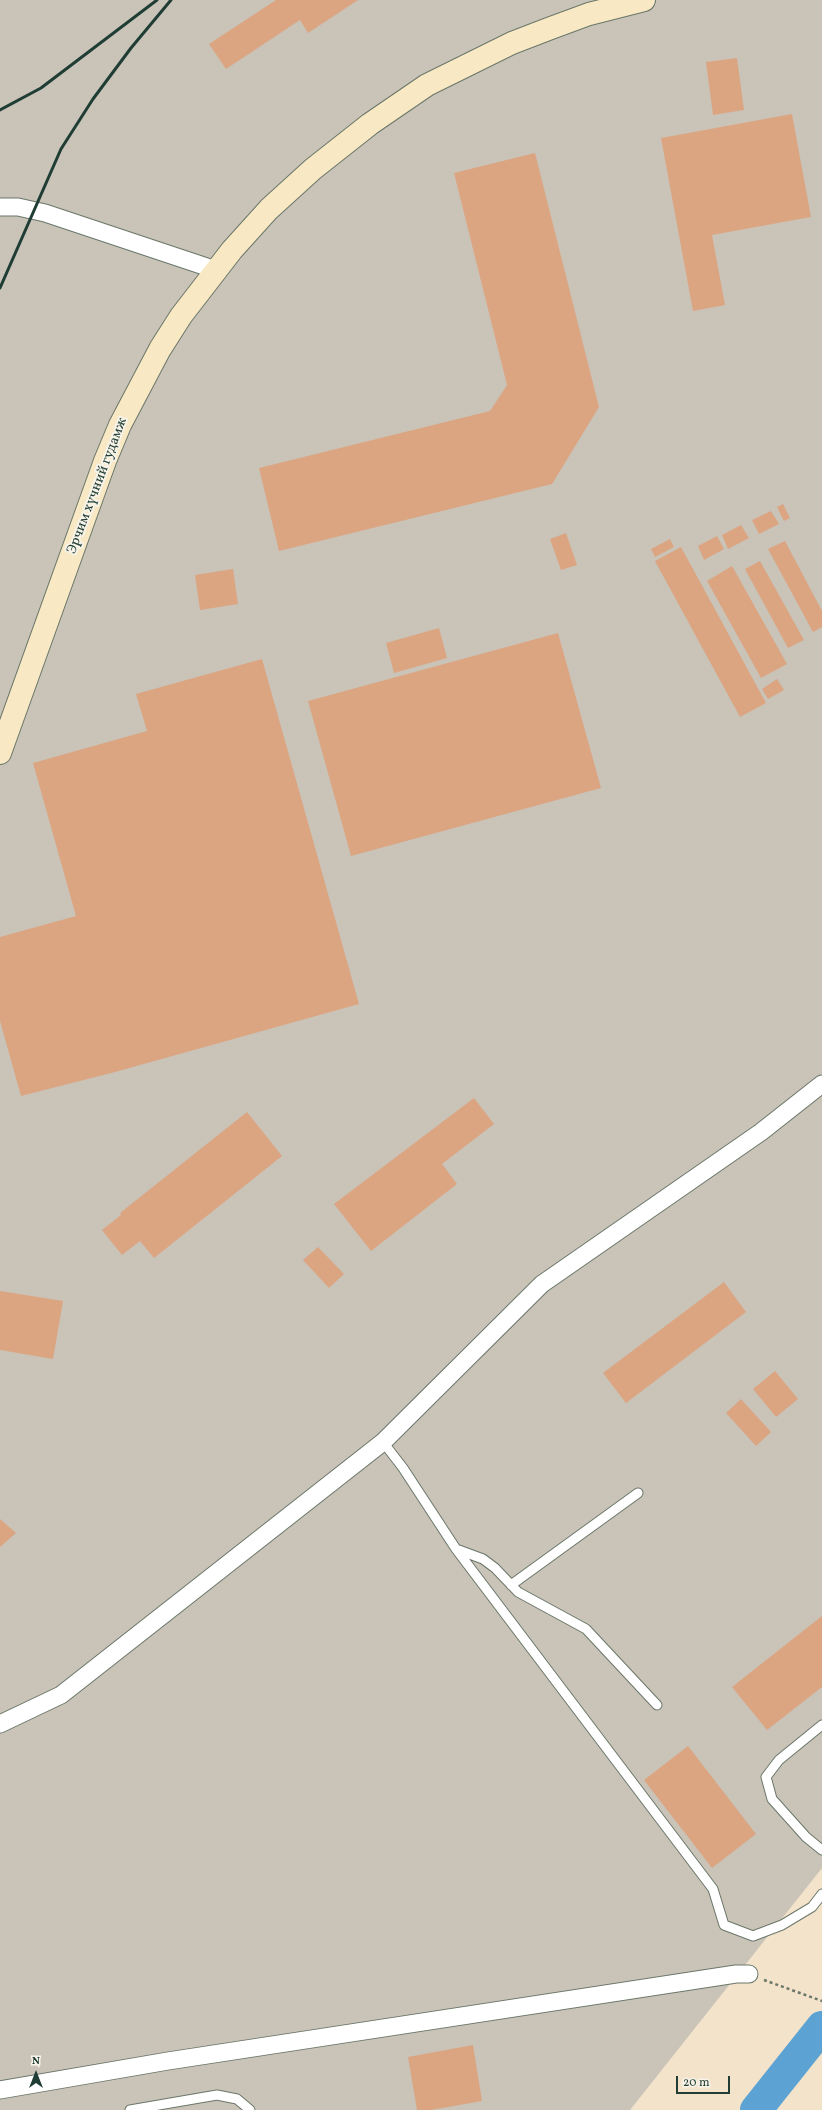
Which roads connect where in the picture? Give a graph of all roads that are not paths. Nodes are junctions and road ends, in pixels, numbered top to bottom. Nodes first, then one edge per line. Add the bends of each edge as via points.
1 (644, 0) edge
2 (0, 208) edge
3 (216, 270) junction
4 (0, 753) edge
5 (822, 1084) edge
6 (383, 1442) junction
7 (638, 1493) dead end
8 (456, 1549) junction
9 (511, 1585) junction
10 (657, 1705) dead end
11 (0, 1724) edge
12 (822, 1725) edge
13 (822, 1850) edge
14 (822, 1894) edge
15 (749, 1974) road end
16 (0, 2090) edge
17 (130, 2110) edge
18 (250, 2110) edge

1 - 3 main road, Эрчим хүчний гудамж via 589,14 512,43 427,85 348,140 307,173 269,209
2 - 3 street via 18,207 40,212
3 - 4 main road, Эрчим хүчний гудамж via 169,336 120,425
5 - 6 street via 761,1132 542,1284
6 - 8 lane
6 - 11 street via 61,1695
7 - 9 lane
8 - 9 lane via 483,1558
8 - 14 lane via 713,1889 724,1925 753,1936 782,1925 812,1907
9 - 10 lane via 518,1592 586,1629
12 - 13 lane via 779,1760 766,1777 772,1799 806,1837
15 - 16 street via 168,2061
17 - 18 lane via 217,2095 236,2098

